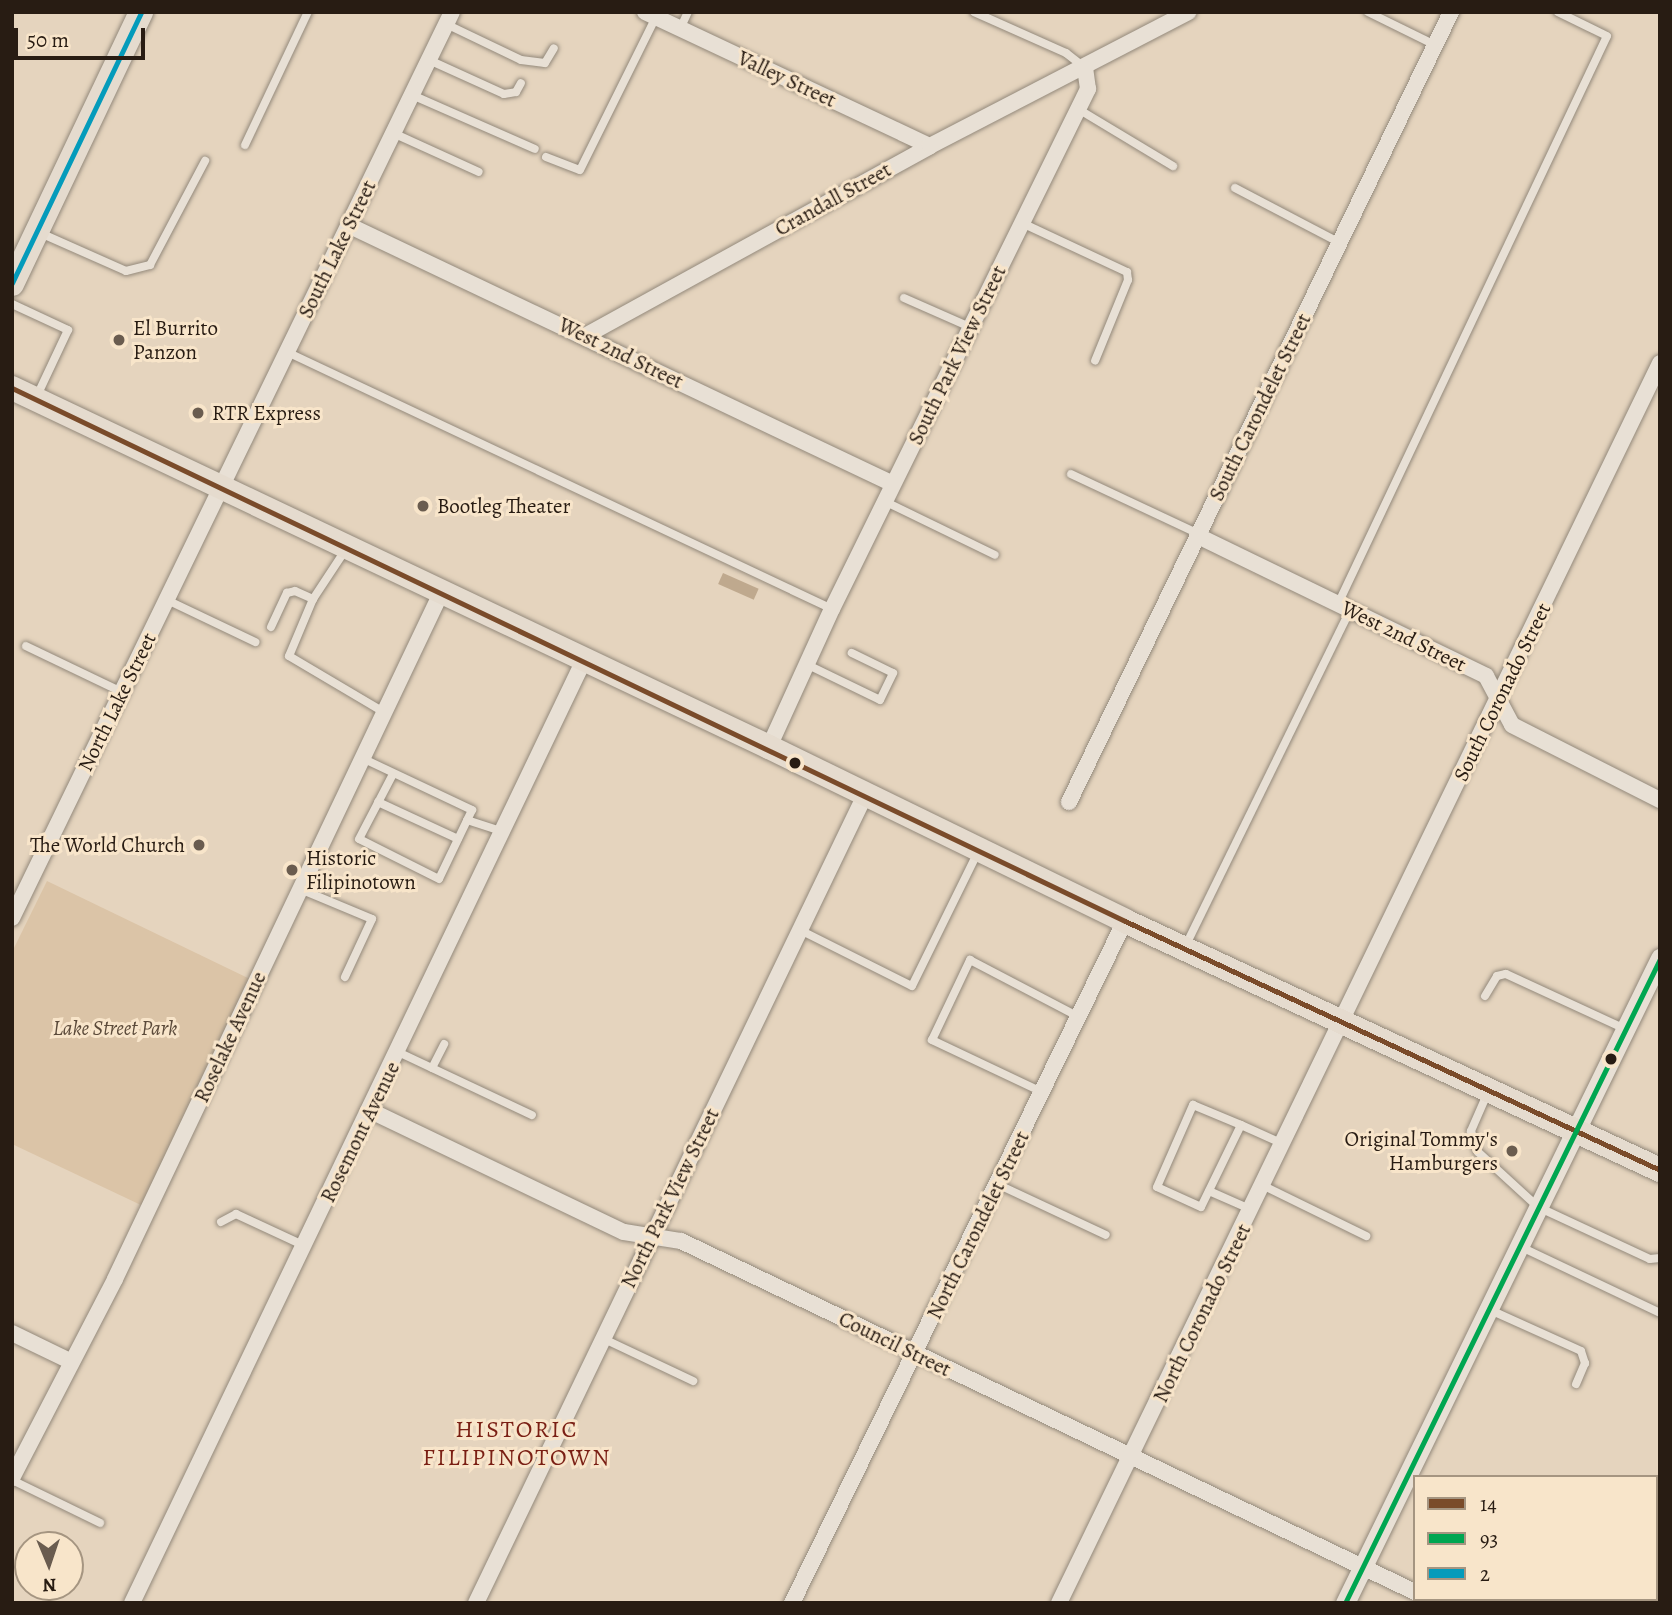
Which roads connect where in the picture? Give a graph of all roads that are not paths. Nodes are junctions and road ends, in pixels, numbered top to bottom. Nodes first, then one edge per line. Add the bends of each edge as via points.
1 (141, 12) edge
2 (308, 12) edge
3 (688, 12) edge
4 (974, 12) edge
5 (1188, 12) edge
6 (1368, 12) edge
7 (1451, 12) edge
8 (1558, 12) edge
9 (649, 14) edge
10 (449, 18) edge
11 (680, 29) junction
12 (1435, 45) junction
13 (554, 48) dead end
14 (429, 60) junction
15 (1085, 68) junction
16 (521, 83) dead end
17 (412, 95) junction
18 (1078, 109) junction
19 (393, 134) junction
20 (245, 145) dead end
21 (930, 146) junction
22 (535, 149) dead end
23 (546, 157) dead end
24 (205, 161) dead end
25 (1173, 166) dead end
26 (479, 172) dead end
27 (1235, 188) dead end
28 (1022, 223) junction
29 (348, 225) junction
30 (36, 231) junction
31 (1340, 243) junction
32 (12, 284) edge
33 (904, 298) dead end
34 (12, 304) edge
35 (970, 327) junction
36 (585, 336) junction
37 (287, 352) junction
38 (1095, 361) dead end
39 (1660, 363) edge
40 (12, 388) edge
41 (36, 399) junction
42 (1071, 474) dead end
43 (893, 484) junction
44 (222, 486) junction
45 (884, 501) junction
46 (1199, 535) junction
47 (348, 547) junction
48 (995, 555) dead end
49 (441, 593) junction
50 (313, 599) junction
51 (167, 600) junction
52 (1344, 607) junction
53 (832, 609) junction
54 (271, 627) dead end
55 (255, 642) dead end
56 (26, 646) dead end
57 (852, 653) dead end
58 (584, 660) junction
59 (808, 665) junction
60 (122, 692) junction
61 (1498, 700) junction
62 (382, 711) junction
63 (769, 747) junction
64 (362, 758) junction
65 (393, 774) junction
66 (866, 793) junction
67 (1660, 800) edge
68 (378, 802) junction
69 (1069, 802) dead end
70 (467, 820) junction
71 (503, 832) junction
72 (458, 838) junction
73 (979, 849) junction
74 (300, 890) junction
75 (12, 918) edge
76 (1125, 921) junction
77 (800, 930) junction
78 (1184, 949) junction
79 (1660, 958) edge
80 (345, 977) dead end
81 (1485, 996) dead end
82 (1079, 1017) junction
83 (1342, 1021) junction
84 (1625, 1029) junction
85 (443, 1044) dead end
86 (398, 1052) junction
87 (432, 1068) junction
88 (1489, 1089) junction
89 (1042, 1092) junction
90 (371, 1111) junction
91 (532, 1115) dead end
92 (1241, 1125) junction
93 (1577, 1129) junction
94 (1283, 1144) junction
95 (1660, 1170) edge
96 (997, 1184) junction
97 (1264, 1186) junction
98 (1209, 1191) junction
99 (1538, 1207) junction
100 (1252, 1210) junction
101 (221, 1222) dead end
102 (1106, 1235) dead end
103 (652, 1236) junction
104 (1366, 1236) dead end
105 (1518, 1246) junction
106 (305, 1247) junction
107 (1660, 1258) edge
108 (1488, 1309) junction
109 (1660, 1313) edge
110 (12, 1333) edge
111 (602, 1338) junction
112 (915, 1354) junction
113 (70, 1361) junction
114 (693, 1381) dead end
115 (1576, 1384) dead end
116 (1131, 1458) junction
117 (12, 1479) edge
118 (100, 1522) dead end
119 (1362, 1568) junction
120 (1413, 1591) edge
121 (132, 1603) edge
122 (476, 1603) edge
123 (792, 1603) edge
124 (1059, 1603) edge
125 (1345, 1603) edge

1 - 30 main road
2 - 20 lane
3 - 11 lane
4 - 15 lane via 1066,53
5 - 15 street
6 - 12 lane
7 - 12 street, South Carondelet Street
8 - 52 lane via 1607,36
9 - 11 street, Valley Street
9 - 23 lane via 580,170
10 - 13 lane via 521,60 545,63
10 - 14 street, South Lake Street
11 - 21 street, Valley Street
12 - 31 street, South Carondelet Street
14 - 16 lane via 504,94 516,92
14 - 17 street, South Lake Street
15 - 18 street, South Park View Street via 1087,89
15 - 21 street, Crandall Street
17 - 19 street, South Lake Street
17 - 22 lane
18 - 25 lane
18 - 28 street, South Park View Street
19 - 26 lane
19 - 29 street, South Lake Street
21 - 36 street, Crandall Street
24 - 30 lane via 150,265 126,271
27 - 31 lane
28 - 35 street, South Park View Street
28 - 38 lane via 1127,272 1128,280
29 - 36 street, West 2nd Street
29 - 37 street, South Lake Street
30 - 32 main road
31 - 46 street, South Carondelet Street
33 - 35 lane
34 - 41 lane via 68,330
35 - 43 street, South Park View Street
36 - 43 street, West 2nd Street
37 - 44 street, South Lake Street
37 - 53 lane
39 - 61 street, South Coronado Street
40 - 41 main road
41 - 44 main road
42 - 46 lane
43 - 45 street, South Park View Street
44 - 47 main road
44 - 51 street, North Lake Street
45 - 48 lane
45 - 53 street, South Park View Street
46 - 52 street, West 2nd Street
46 - 69 street, South Carondelet Street
47 - 49 main road
47 - 50 lane
49 - 58 main road
49 - 62 street, Roselake Avenue
50 - 54 lane via 295,591 287,593
50 - 62 lane via 289,656
51 - 55 lane
51 - 60 street, North Lake Street
52 - 61 street, West 2nd Street via 1486,676
52 - 78 lane
53 - 59 street, South Park View Street
56 - 60 lane
57 - 59 lane via 893,673 880,700
58 - 63 main road
58 - 71 street, Rosemont Avenue
59 - 63 street, South Park View Street
60 - 75 street, North Lake Street
61 - 67 street, West 2nd Street via 1512,725
61 - 83 street, South Coronado Street
62 - 64 street, Roselake Avenue
63 - 66 main road
64 - 65 lane
64 - 74 street, Roselake Avenue
65 - 68 lane
65 - 70 lane via 472,810
66 - 73 main road
66 - 77 street, North Park View Street
68 - 72 lane
68 - 72 lane via 359,839 439,879
70 - 71 lane
70 - 72 lane
71 - 86 street, Rosemont Avenue
73 - 76 main road
73 - 77 lane via 912,986
74 - 80 lane via 372,919
74 - 113 street, Roselake Avenue via 116,1279
76 - 78 main road
76 - 82 street, North Carondelet Street
77 - 103 street, North Park View Street
78 - 83 main road
79 - 84 street
81 - 84 lane via 1497,976 1506,974
82 - 89 street, North Carondelet Street
82 - 89 lane via 970,960 932,1040
83 - 88 main road
83 - 94 street, North Coronado Street
84 - 93 street
85 - 87 lane
86 - 87 lane
86 - 90 street, Rosemont Avenue
87 - 91 lane
88 - 93 main road
88 - 99 lane via 1471,1131 1478,1152
89 - 96 street, North Carondelet Street
90 - 103 street, Council Street via 624,1232
90 - 106 street, Rosemont Avenue
92 - 94 lane
92 - 98 lane
92 - 98 lane via 1193,1105 1157,1187 1201,1207
93 - 95 main road
93 - 99 street
94 - 97 street, North Coronado Street
96 - 102 lane
96 - 112 street, North Carondelet Street
97 - 100 street, North Coronado Street
97 - 104 lane
98 - 100 lane
99 - 105 street
99 - 107 lane via 1650,1259
100 - 116 street, North Coronado Street
101 - 106 lane via 236,1214
103 - 111 street, North Park View Street
103 - 112 street, Council Street via 681,1241
105 - 108 street
105 - 109 lane
106 - 121 street, Rosemont Avenue
108 - 115 lane via 1581,1351 1585,1363
108 - 119 street
110 - 113 street
111 - 114 lane
111 - 122 street, North Park View Street
112 - 116 street, Council Street
112 - 123 street, North Carondelet Street
113 - 117 street, Roselake Avenue
116 - 119 street, Council Street
116 - 124 street, North Coronado Street
117 - 118 lane
119 - 120 street, Council Street
119 - 125 street

